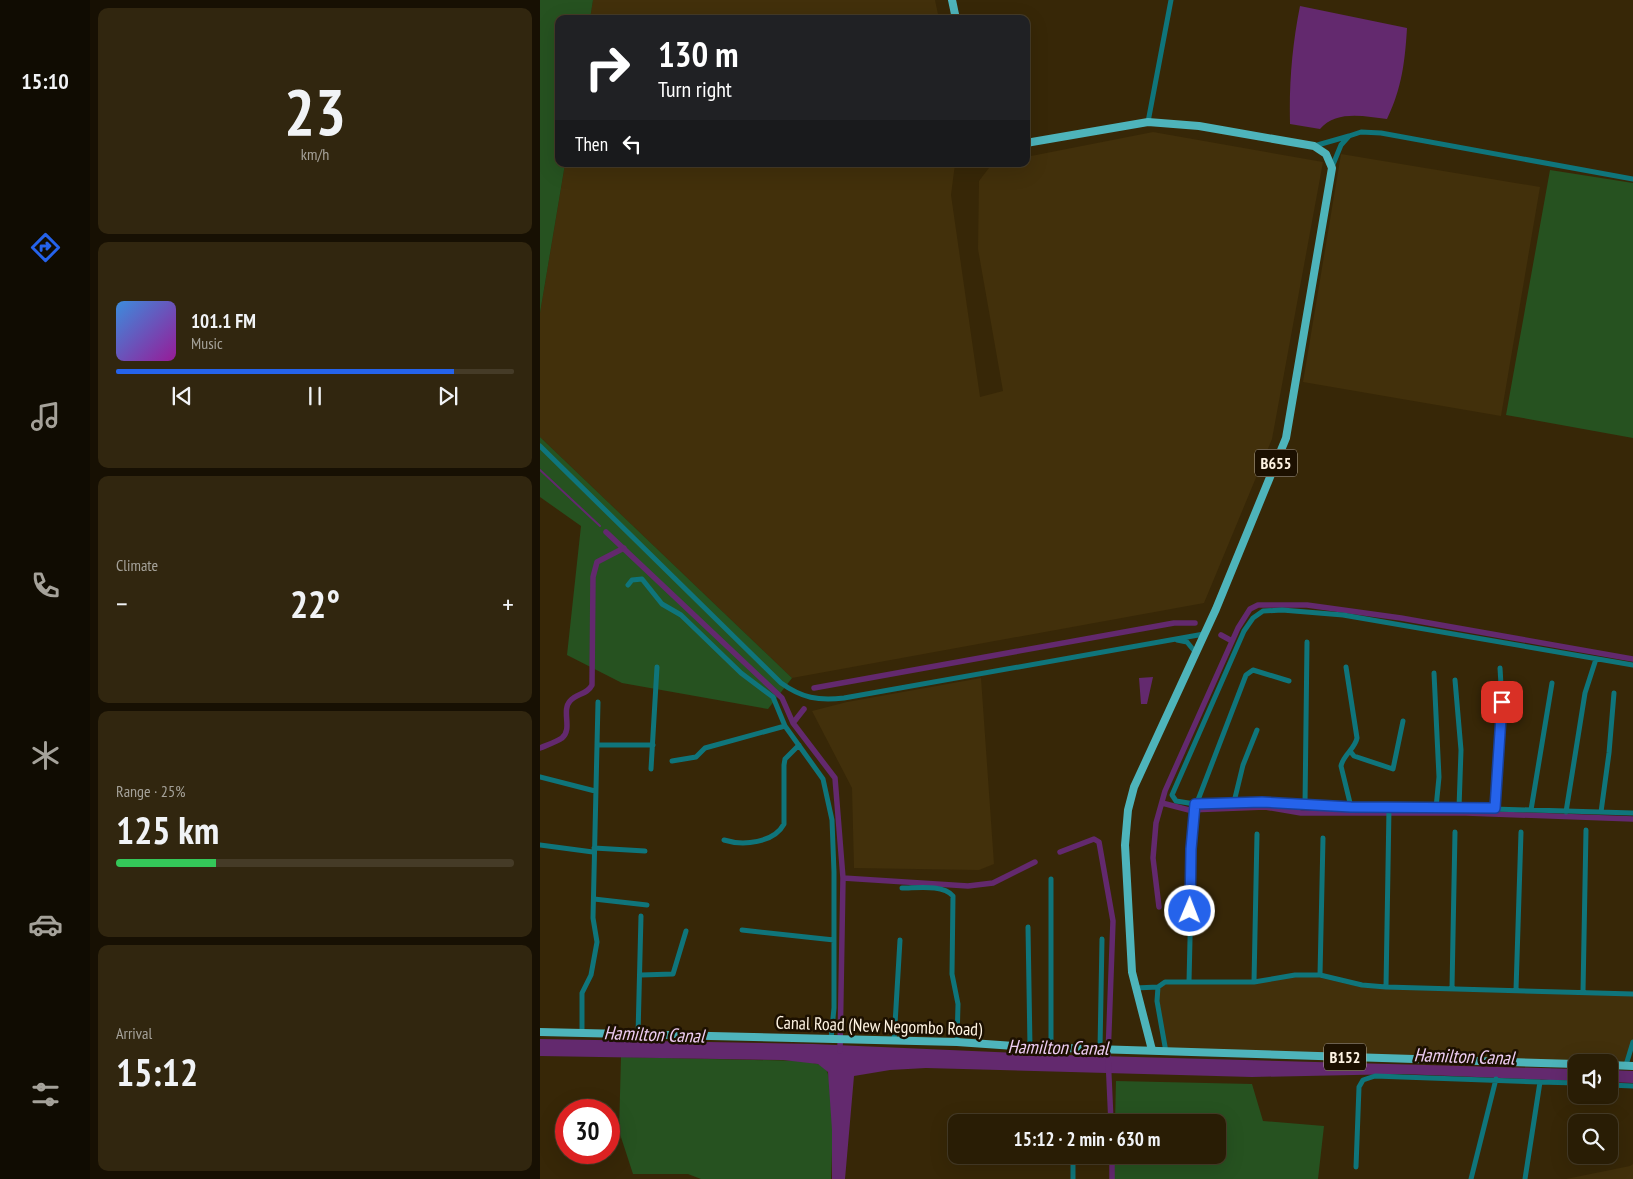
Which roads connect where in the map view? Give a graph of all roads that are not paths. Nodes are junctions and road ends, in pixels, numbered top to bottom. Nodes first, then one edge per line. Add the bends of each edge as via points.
1 (952, 0) edge
2 (1171, 0) edge
3 (955, 15) edge
4 (1148, 122) junction
5 (1349, 136) junction
6 (1030, 142) edge
7 (1314, 146) junction
8 (1332, 168) junction
9 (1633, 178) edge
10 (540, 446) edge
11 (628, 585) dead end
12 (1204, 634) junction
13 (1174, 639) junction
14 (1307, 642) dead end
15 (1196, 653) junction
16 (1596, 659) junction
17 (1633, 665) edge
18 (657, 667) dead end
19 (1346, 667) dead end
20 (1500, 668) dead end
21 (1434, 673) dead end
22 (1455, 680) dead end
23 (1288, 681) dead end
24 (1552, 683) dead end
25 (1614, 693) dead end
26 (598, 702) dead end
27 (1403, 720) dead end
28 (785, 726) junction
29 (1257, 730) dead end
30 (597, 745) junction
31 (653, 745) junction
32 (799, 745) junction
33 (1350, 751) junction
34 (672, 761) dead end
35 (651, 769) dead end
36 (540, 777) edge
37 (595, 791) junction
38 (1234, 802) junction
39 (1195, 805) junction
40 (1305, 805) junction
41 (1351, 807) junction
42 (1436, 808) junction
43 (1459, 808) junction
44 (1495, 808) junction
45 (1389, 809) junction
46 (1531, 810) junction
47 (1566, 812) junction
48 (1601, 812) junction
49 (1633, 813) edge
50 (1586, 830) dead end
51 (1455, 832) dead end
52 (1521, 832) dead end
53 (1257, 834) dead end
54 (1323, 838) dead end
55 (724, 840) dead end
56 (540, 845) edge
57 (594, 850) junction
58 (645, 851) dead end
59 (1051, 879) dead end
60 (902, 888) dead end
61 (594, 899) junction
62 (647, 905) dead end
63 (641, 916) dead end
64 (1028, 927) dead end
65 (742, 930) dead end
66 (686, 931) dead end
67 (1102, 939) dead end
68 (834, 940) junction
69 (900, 940) dead end
70 (641, 975) junction
71 (1320, 975) junction
72 (1190, 982) junction
73 (1254, 982) junction
74 (1158, 987) junction
75 (1386, 987) junction
76 (1134, 988) junction
77 (1452, 988) junction
78 (1516, 990) junction
79 (1583, 992) junction
80 (1633, 994) edge
81 (540, 1032) edge
82 (582, 1034) junction
83 (638, 1035) junction
84 (833, 1039) junction
85 (894, 1041) junction
86 (957, 1042) junction
87 (1633, 1042) edge
88 (1030, 1047) junction
89 (1051, 1048) junction
90 (1101, 1049) junction
91 (1152, 1050) junction
92 (1166, 1052) junction
93 (1568, 1064) edge
94 (1630, 1066) edge
95 (1496, 1079) junction
96 (1540, 1082) junction
97 (1568, 1083) edge
98 (1618, 1085) edge
99 (1633, 1086) edge
100 (1073, 1164) edge
101 (1356, 1167) dead end
102 (1073, 1179) edge
103 (1471, 1179) edge
104 (1525, 1179) edge

1 - 3 main road
2 - 4 street
4 - 6 main road
4 - 7 main road via 1199,126
5 - 7 street
5 - 8 street via 1341,145
5 - 9 street via 1361,132 1381,133
7 - 8 main road via 1326,154
8 - 12 main road, B655 via 1286,438
10 - 13 street via 781,683 810,699 844,698
11 - 28 street via 632,580 642,579 662,604 681,614 741,673 772,697
12 - 13 street
12 - 15 main road, B655
13 - 15 street via 1187,642
14 - 40 street
15 - 76 main road, B655 via 1134,787 1128,810 1125,845
16 - 17 street
16 - 39 street via 1344,615 1282,610 1263,612 1253,618 1244,631 1172,795 1176,801
16 - 47 street via 1585,693
18 - 31 street
19 - 33 street via 1357,738
20 - 44 street via 1502,702
21 - 42 street via 1439,749
22 - 43 street via 1461,750
23 - 39 street via 1253,670 1246,675
24 - 46 street
25 - 48 street
26 - 30 street
27 - 33 street via 1392,768 1354,756
28 - 32 street
28 - 34 street via 706,748 696,757
29 - 38 street via 1243,765
30 - 31 street
30 - 37 street
31 - 35 street
32 - 55 street via 784,765 782,828 760,840 738,844
32 - 68 street via 817,768 828,794 834,872
33 - 41 street via 1341,766
36 - 37 street
37 - 57 street
38 - 39 street
38 - 40 street
39 - 72 street
40 - 41 street
41 - 45 street
42 - 43 street
42 - 45 street
43 - 44 street
44 - 46 street
45 - 75 street
46 - 47 street
47 - 48 street
48 - 49 street
50 - 79 street
51 - 77 street
52 - 78 street
53 - 73 street
54 - 71 street
56 - 57 street
57 - 58 street
57 - 61 street
59 - 89 street
60 - 86 street via 939,889 953,896 952,974 958,1004
61 - 62 street
61 - 82 street via 597,942 591,975 582,994
63 - 70 street
64 - 88 street
65 - 68 street
66 - 70 street via 673,974
67 - 90 street
68 - 84 street
69 - 85 street
70 - 83 street
71 - 73 street via 1296,975
71 - 75 street
72 - 73 street
72 - 74 street via 1165,982
74 - 76 street
74 - 92 street via 1157,1001
75 - 77 street
76 - 91 main road, B655
77 - 78 street
78 - 79 street
79 - 80 street
81 - 82 main road, Canal Road (New Negombo Road) / B152
82 - 83 main road, Canal Road (New Negombo Road) / B152
83 - 84 main road, Canal Road (New Negombo Road) / B152
84 - 85 main road, Canal Road (New Negombo Road) / B152
85 - 86 main road, Canal Road (New Negombo Road) / B152
86 - 88 main road, Canal Road (New Negombo Road) / B152
87 - 94 street
88 - 89 main road, Canal Road (New Negombo Road) / B152
89 - 90 main road, Canal Road (New Negombo Road) / B152
90 - 91 main road, Canal Road (New Negombo Road) / B152
91 - 92 main road, Canal Road (New Negombo Road) / B152
92 - 93 main road, Canal Road (New Negombo Road) / B152
95 - 96 street
95 - 101 street via 1375,1076 1363,1080 1359,1087
95 - 103 street
96 - 97 street
96 - 104 street
98 - 99 street
100 - 102 street

